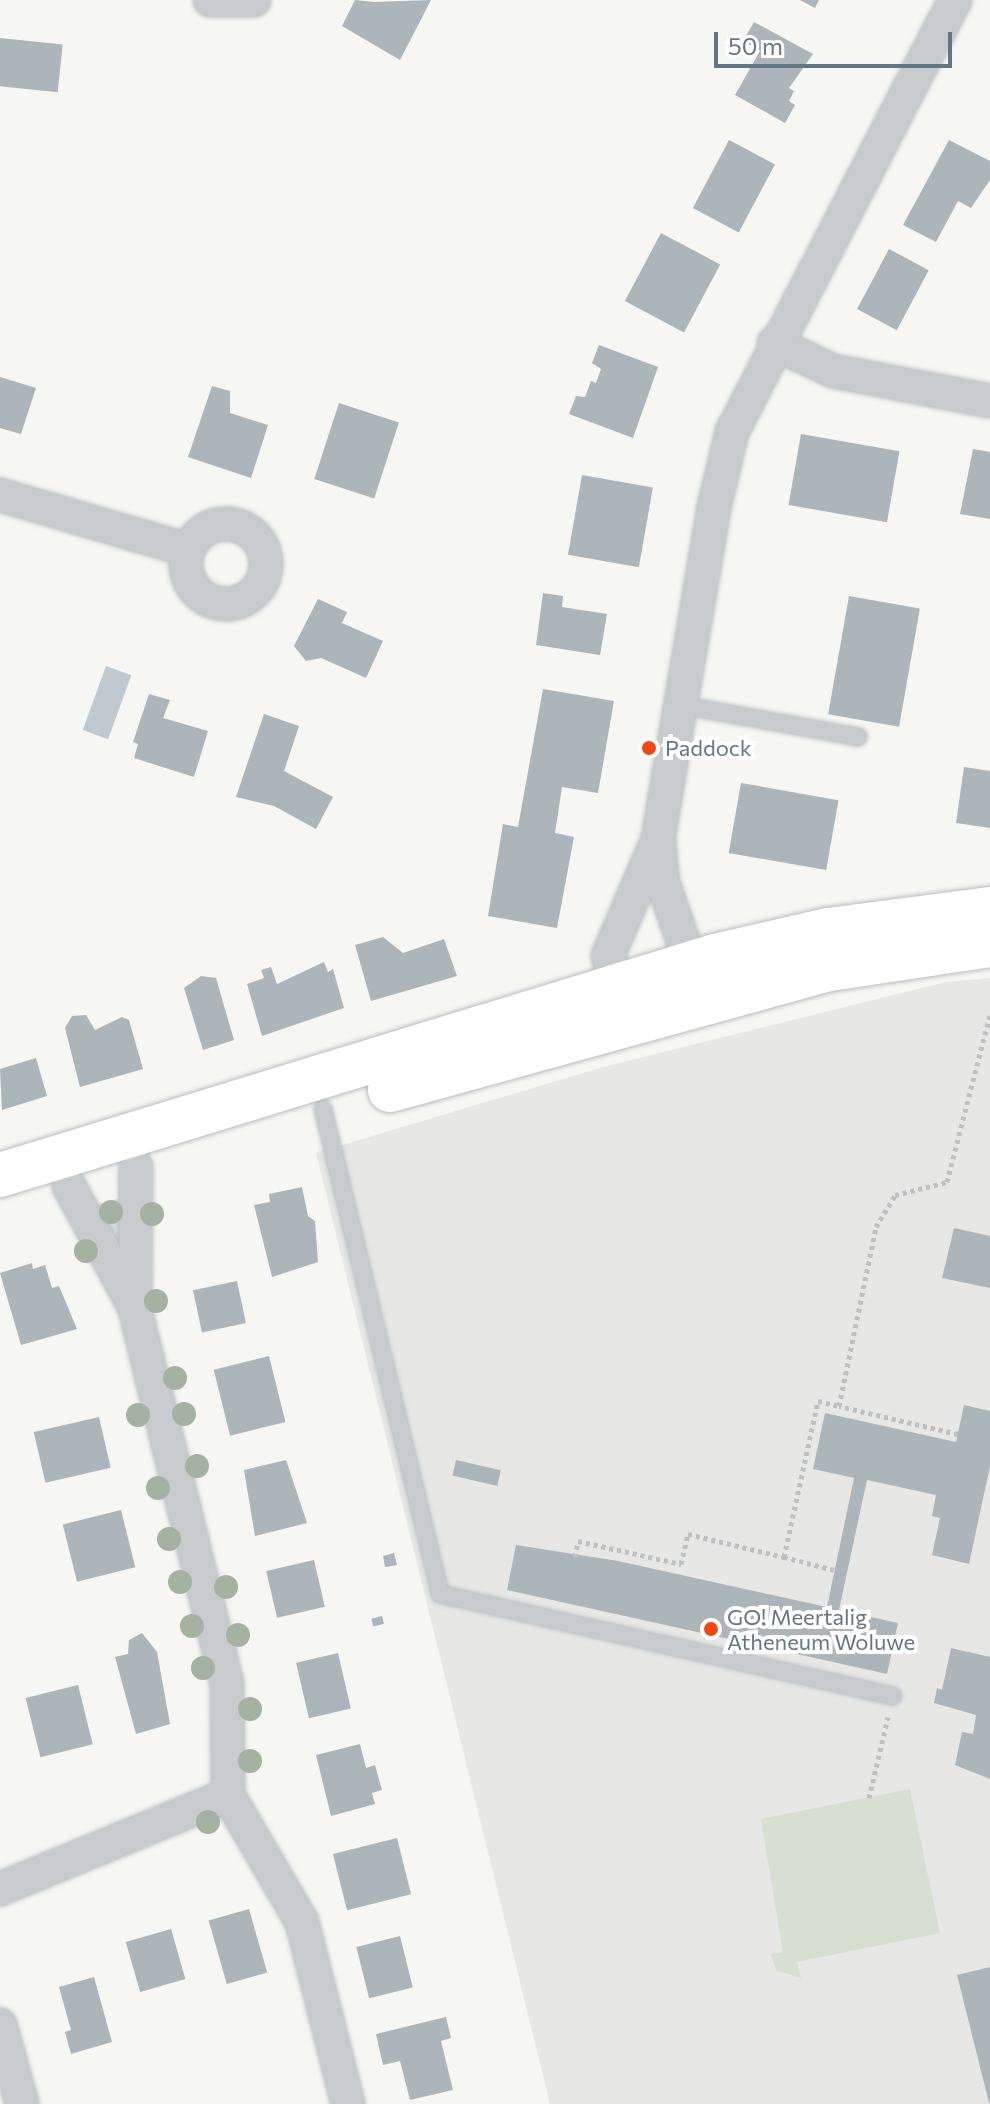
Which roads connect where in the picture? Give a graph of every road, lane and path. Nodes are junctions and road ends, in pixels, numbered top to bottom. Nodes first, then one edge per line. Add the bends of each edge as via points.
1 (210, 0) edge
2 (254, 0) edge
3 (955, 0) edge
4 (774, 343) junction
5 (990, 401) edge
6 (0, 495) edge
7 (188, 550) dead end
8 (681, 705) junction
9 (858, 737) dead end
10 (658, 839) junction
11 (990, 909) edge
12 (990, 945) edge
13 (691, 964) junction
14 (622, 1005) junction
15 (678, 1009) junction
16 (990, 1014) edge
17 (323, 1109) junction
18 (136, 1167) junction
19 (0, 1175) edge
20 (69, 1186) junction
21 (0, 1207) edge
22 (135, 1309) junction
23 (839, 1406) junction
24 (958, 1434) dead end
25 (575, 1557) dead end
26 (784, 1557) junction
27 (834, 1570) dead end
28 (893, 1696) joint
29 (228, 1795) junction
30 (869, 1798) dead end
31 (0, 1889) edge
32 (0, 2025) edge
33 (22, 2104) edge
34 (348, 2104) edge

1 - 2 street
3 - 4 street
4 - 5 street via 833,371
4 - 8 street via 732,432
6 - 7 street
8 - 9 lane
8 - 10 street
10 - 13 street via 662,880
10 - 14 street via 608,956
11 - 13 street via 828,930
12 - 15 street via 830,969
13 - 14 street
13 - 15 street
14 - 15 street
14 - 17 street
14 - 19 street
16 - 23 path via 947,1182 895,1195 876,1227
17 - 18 street
17 - 28 lane via 440,1594
18 - 20 street
18 - 22 street
20 - 21 street
20 - 22 street
22 - 29 street via 227,1684
23 - 24 path
23 - 26 path via 818,1401
25 - 26 path via 578,1541 681,1564 688,1534
26 - 27 path
28 - 30 path
29 - 31 street
29 - 34 street via 302,1922
32 - 33 street

